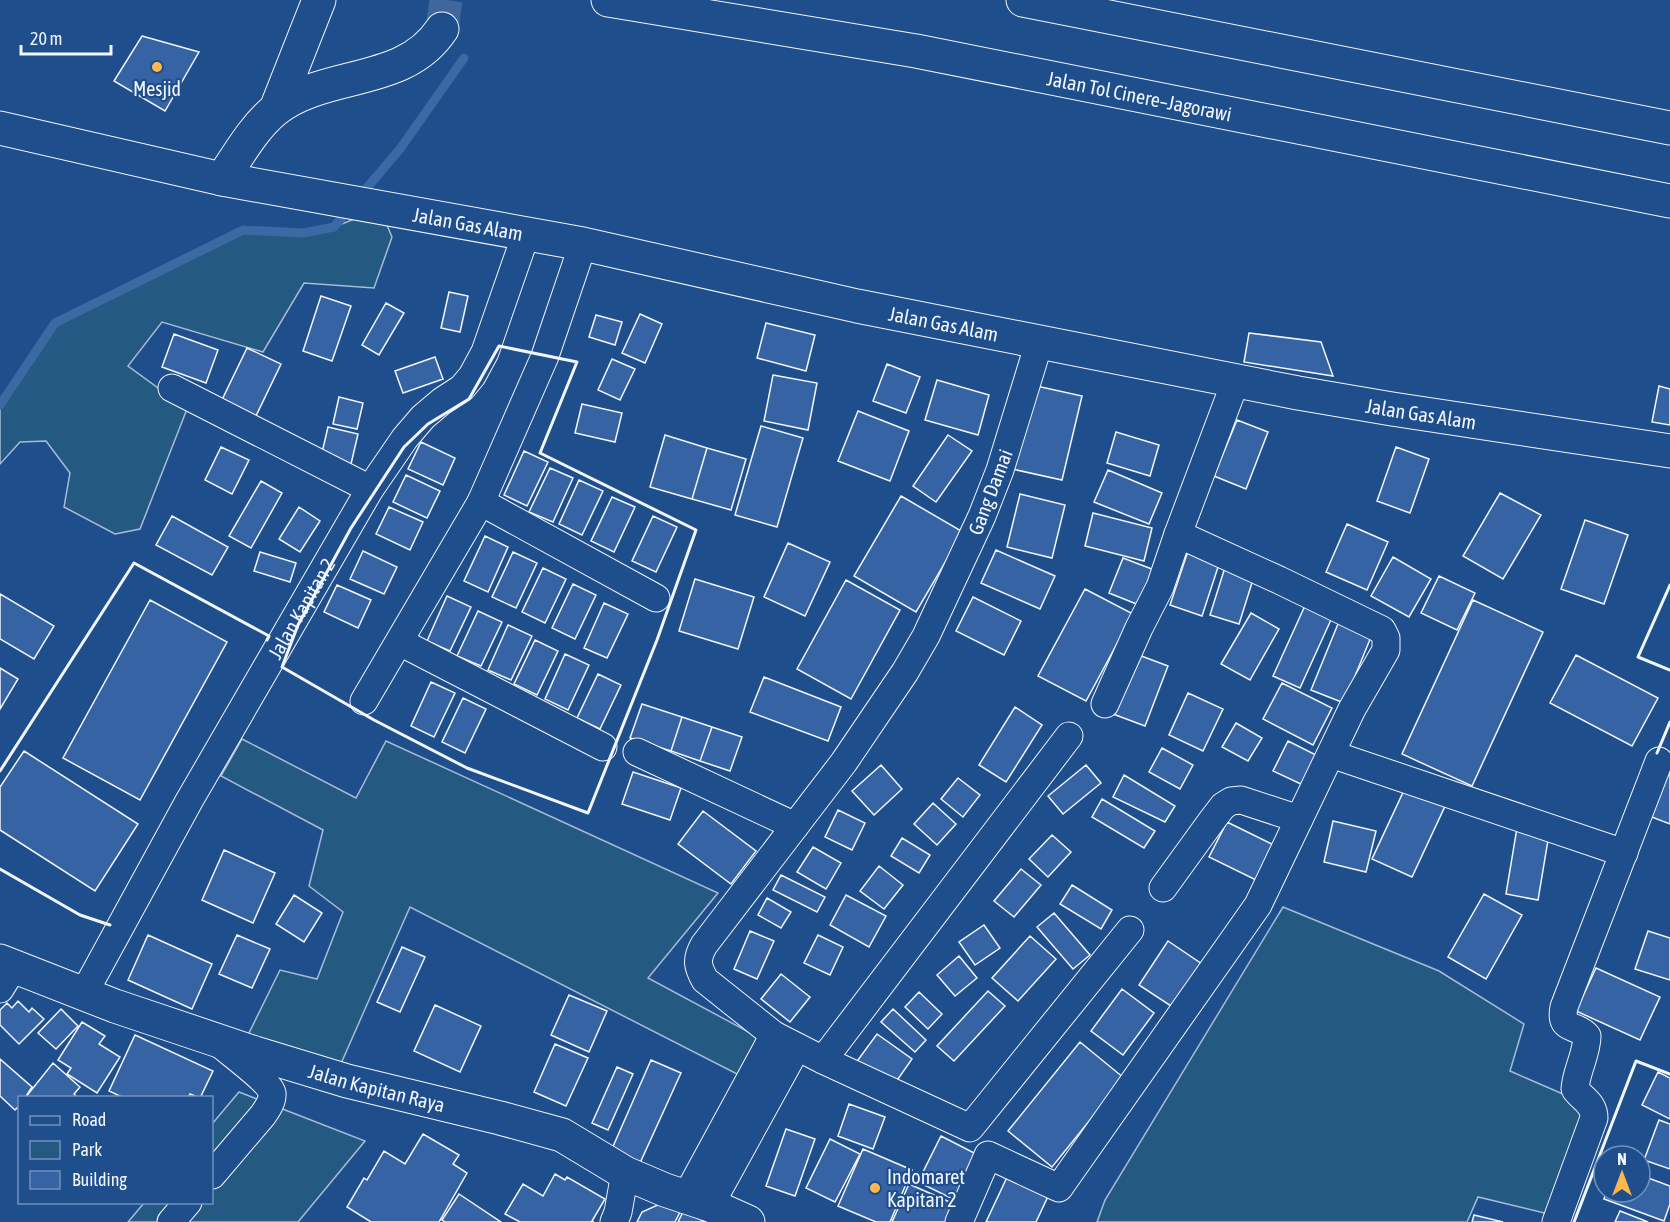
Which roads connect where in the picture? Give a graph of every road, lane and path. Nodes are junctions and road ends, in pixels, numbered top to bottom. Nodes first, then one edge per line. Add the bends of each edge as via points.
1 (319, 0) edge
2 (608, 0) edge
3 (1023, 0) edge
4 (442, 29) tunnel mouth
5 (276, 109) junction
6 (0, 128) edge
7 (1670, 128) edge
8 (222, 179) junction
9 (1670, 201) edge
10 (526, 234) junction
11 (583, 244) junction
12 (1040, 343) junction
13 (1236, 380) junction
14 (172, 388) dead end
15 (1670, 451) edge
16 (370, 489) junction
17 (481, 502) junction
18 (1178, 534) junction
19 (656, 598) dead end
20 (400, 642) junction
21 (364, 701) dead end
22 (1106, 704) dead end
23 (1069, 736) dead end
24 (603, 747) dead end
25 (637, 752) dead end
26 (1331, 754) junction
27 (1659, 761) dead end
28 (1299, 819) junction
29 (795, 826) junction
30 (1624, 853) junction
31 (1163, 888) dead end
32 (1130, 930) dead end
33 (4, 972) edge
34 (83, 995) junction
35 (214, 1039) junction
36 (785, 1041) junction
37 (822, 1060) junction
38 (625, 1173) junction
39 (213, 1174) edge
40 (698, 1201) junction
41 (187, 1204) edge
42 (171, 1222) edge
43 (614, 1222) edge
44 (748, 1222) edge
45 (959, 1222) edge
46 (1556, 1222) edge

1 - 5 main road
2 - 9 main road, Jalan Tol Cinere–Jagorawi via 916,51
3 - 7 main road
4 - 5 main road via 417,56 304,94
5 - 8 main road
6 - 8 main road, Jalan Gas Alam
8 - 10 main road, Jalan Gas Alam
10 - 11 main road, Jalan Gas Alam
10 - 16 street, Jalan Kapitan 2 via 485,352 472,376 423,417
11 - 12 main road, Jalan Gas Alam
11 - 17 street via 545,356
12 - 13 main road, Jalan Gas Alam
12 - 29 street, Gang Damai via 1000,470 927,636 844,762
13 - 15 main road, Jalan Gas Alam via 1392,409
13 - 18 street
14 - 16 street
16 - 34 street, Jalan Kapitan 2 via 189,801
17 - 19 street
17 - 20 street
18 - 22 street via 1160,587
18 - 26 street via 1385,634 1386,650
20 - 21 street
20 - 24 street
23 - 37 street
25 - 29 street
26 - 28 street
26 - 30 street
27 - 30 street
28 - 31 street via 1241,800 1231,801 1223,806
28 - 45 street via 1258,905 1059,1188 988,1155
29 - 36 street, Gang Damai via 698,955 698,967 705,980
30 - 46 street via 1562,1015 1564,1022 1587,1036 1575,1089 1591,1103 1594,1118
32 - 37 street via 970,1128
33 - 34 main road, Jalan Kapitan Raya
34 - 35 main road, Jalan Kapitan Raya
35 - 38 main road, Jalan Kapitan Raya via 347,1081 562,1135
35 - 39 street via 265,1081 272,1093 263,1115
36 - 37 street
36 - 40 street
38 - 40 main road, Jalan Kapitan Raya
38 - 43 street
40 - 44 main road, Jalan Kapitan Raya
41 - 42 street

